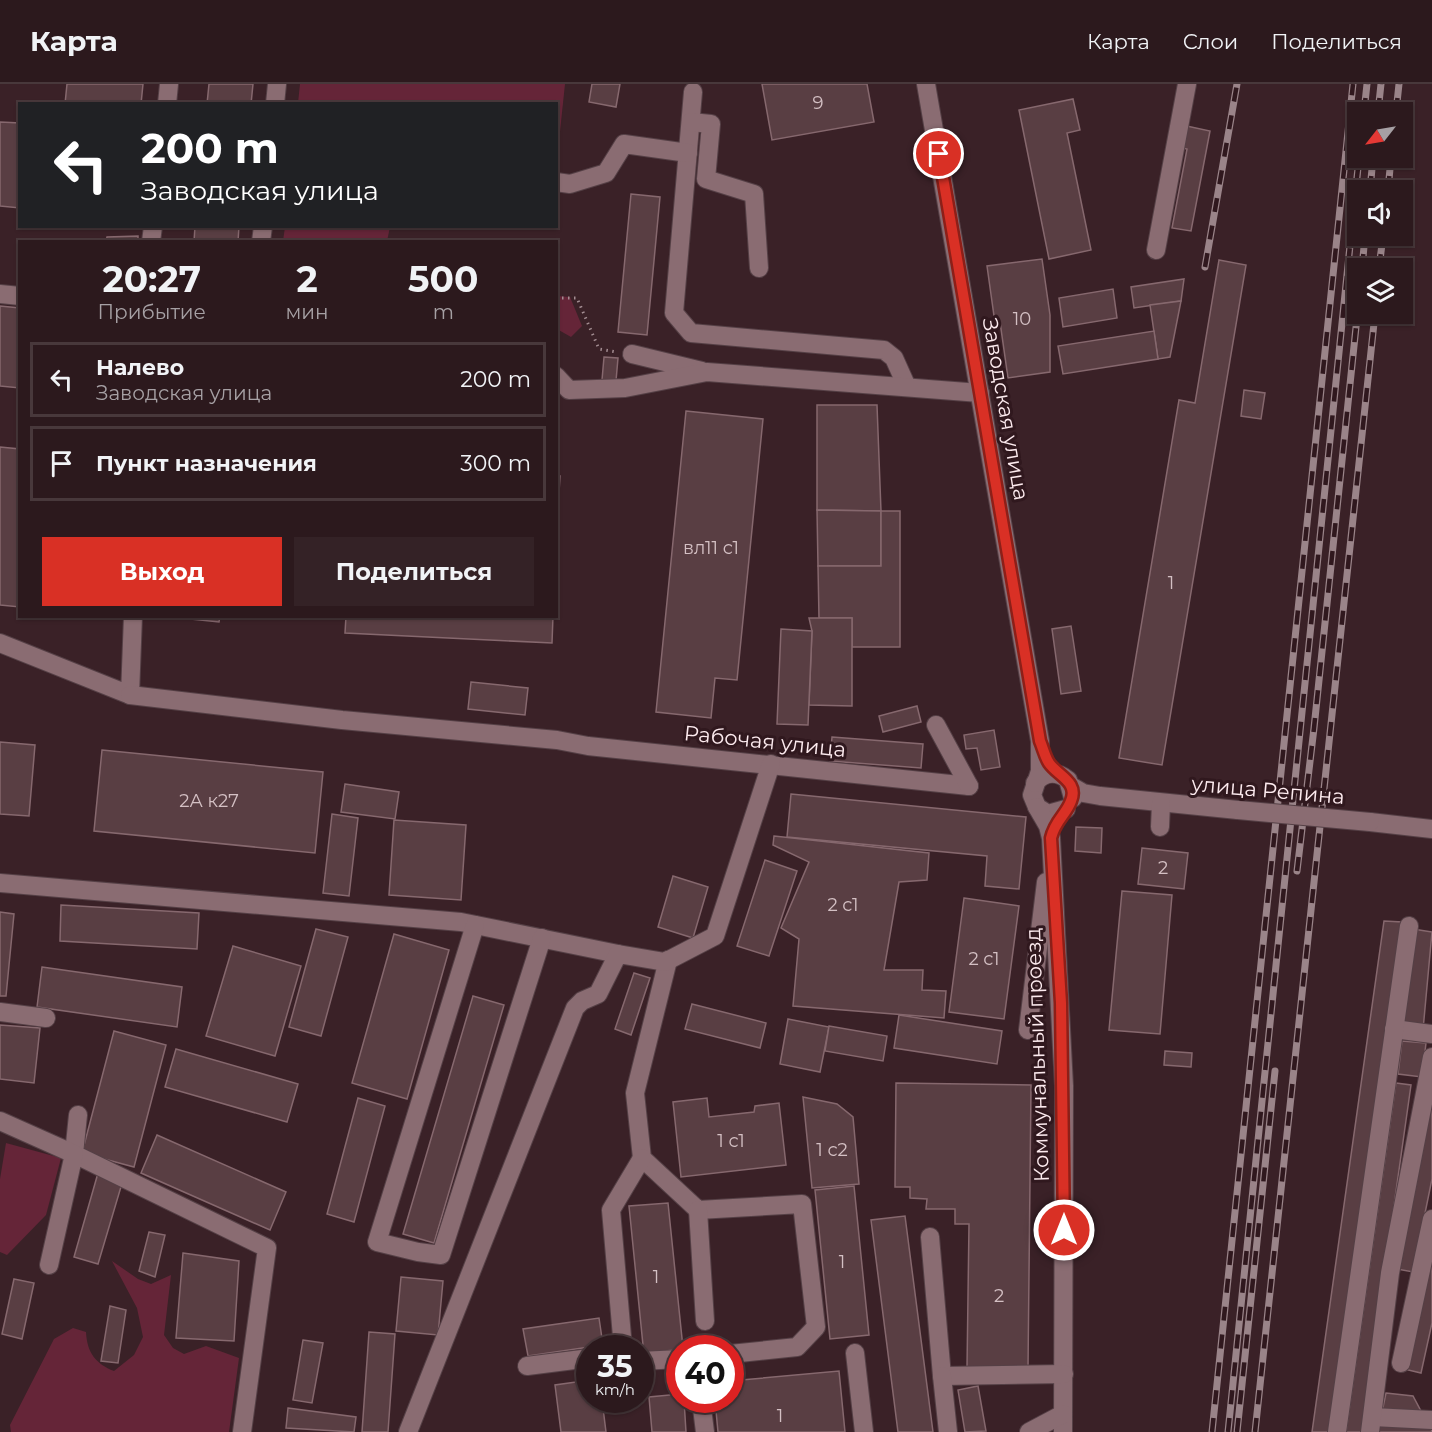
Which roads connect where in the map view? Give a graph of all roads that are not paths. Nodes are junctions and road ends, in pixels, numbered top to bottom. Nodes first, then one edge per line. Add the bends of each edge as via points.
1 (169, 84) edge
2 (278, 84) edge
3 (926, 84) edge
4 (1187, 84) edge
5 (693, 92) dead end
6 (167, 102) edge
7 (276, 102) edge
8 (691, 122) junction
9 (688, 153) junction
10 (558, 182) edge
11 (1156, 250) dead end
12 (759, 268) dead end
13 (0, 294) edge
14 (18, 296) edge
15 (632, 354) road end
16 (707, 372) junction
17 (558, 378) edge
18 (907, 387) junction
19 (980, 393) junction
20 (132, 618) edge
21 (0, 643) edge
22 (130, 695) junction
23 (936, 725) dead end
24 (1040, 741) junction
25 (771, 764) junction
26 (1067, 781) junction
27 (1035, 783) junction
28 (1100, 796) junction
29 (1161, 802) junction
30 (1037, 807) junction
31 (1068, 807) junction
32 (1160, 827) dead end
33 (1432, 829) edge
34 (1052, 846) junction
35 (0, 883) edge
36 (475, 925) junction
37 (1409, 926) dead end
38 (542, 938) junction
39 (618, 954) junction
40 (669, 960) junction
41 (0, 1012) edge
42 (46, 1018) dead end
43 (1394, 1029) junction
44 (1028, 1030) dead end
45 (1432, 1034) edge
46 (1432, 1057) edge
47 (78, 1115) dead end
48 (0, 1123) edge
49 (0, 1135) edge
50 (74, 1154) junction
51 (642, 1158) junction
52 (698, 1209) junction
53 (1432, 1219) edge
54 (930, 1238) dead end
55 (49, 1265) dead end
56 (705, 1320) dead end
57 (621, 1335) edge
58 (744, 1353) edge
59 (855, 1353) dead end
60 (576, 1360) edge
61 (1401, 1363) dead end
62 (528, 1366) dead end
63 (1064, 1374) junction
64 (942, 1376) junction
65 (703, 1413) edge
66 (1432, 1420) edge
67 (1063, 1423) edge
68 (1372, 1424) edge
69 (242, 1432) edge
70 (408, 1432) edge
71 (705, 1432) edge
72 (864, 1432) edge
73 (948, 1432) edge
74 (1029, 1432) edge
75 (1337, 1432) edge

1 - 6 street
2 - 7 street
3 - 19 street, Заводская улица
4 - 11 street
5 - 8 street
8 - 9 street
8 - 12 street via 711,124 706,179 754,194
9 - 10 street via 624,144 606,173 570,184
9 - 18 street via 674,313 691,333 884,350 894,358
13 - 14 street
15 - 16 street
16 - 17 street via 625,388 569,390
16 - 18 street
18 - 19 street
19 - 24 street, Заводская улица
20 - 22 street
21 - 22 street, Рабочая улица
22 - 25 street, Рабочая улица
23 - 25 street, Рабочая улица via 969,786
24 - 26 street, Заводская улица via 1049,763
24 - 27 street, Заводская улица via 1042,757
25 - 40 street via 715,936
26 - 27 street via 1051,773
26 - 28 street, улица Репина via 1083,793
26 - 31 street
27 - 30 street via 1032,795
28 - 29 street, улица Репина
28 - 31 street, улица Репина
29 - 32 street
29 - 33 street, улица Репина, bridge
30 - 31 street via 1048,814
30 - 34 street, Коммунальный проезд via 1048,826
31 - 34 street, Коммунальный проезд via 1054,826
34 - 44 street
34 - 63 street, Коммунальный проезд via 1064,1086
35 - 36 street
36 - 38 street
36 - 38 street via 377,1242 418,1252 441,1255
37 - 43 street
38 - 39 street
39 - 40 street
39 - 70 street via 597,994 582,1001 572,1014
40 - 51 street via 635,1093
41 - 42 street
43 - 45 street
43 - 75 street
46 - 68 street via 1390,1272
47 - 50 street
48 - 49 street
48 - 50 street
50 - 55 street
50 - 69 street via 267,1248
51 - 52 street
51 - 57 street via 611,1210
52 - 56 street
52 - 58 street via 802,1204 816,1327 797,1347
53 - 61 street
54 - 64 street
59 - 72 street
60 - 62 street
63 - 64 street
63 - 67 street, Коммунальный проезд
64 - 73 street
65 - 71 street
66 - 68 street
67 - 74 street, Коммунальный проезд

